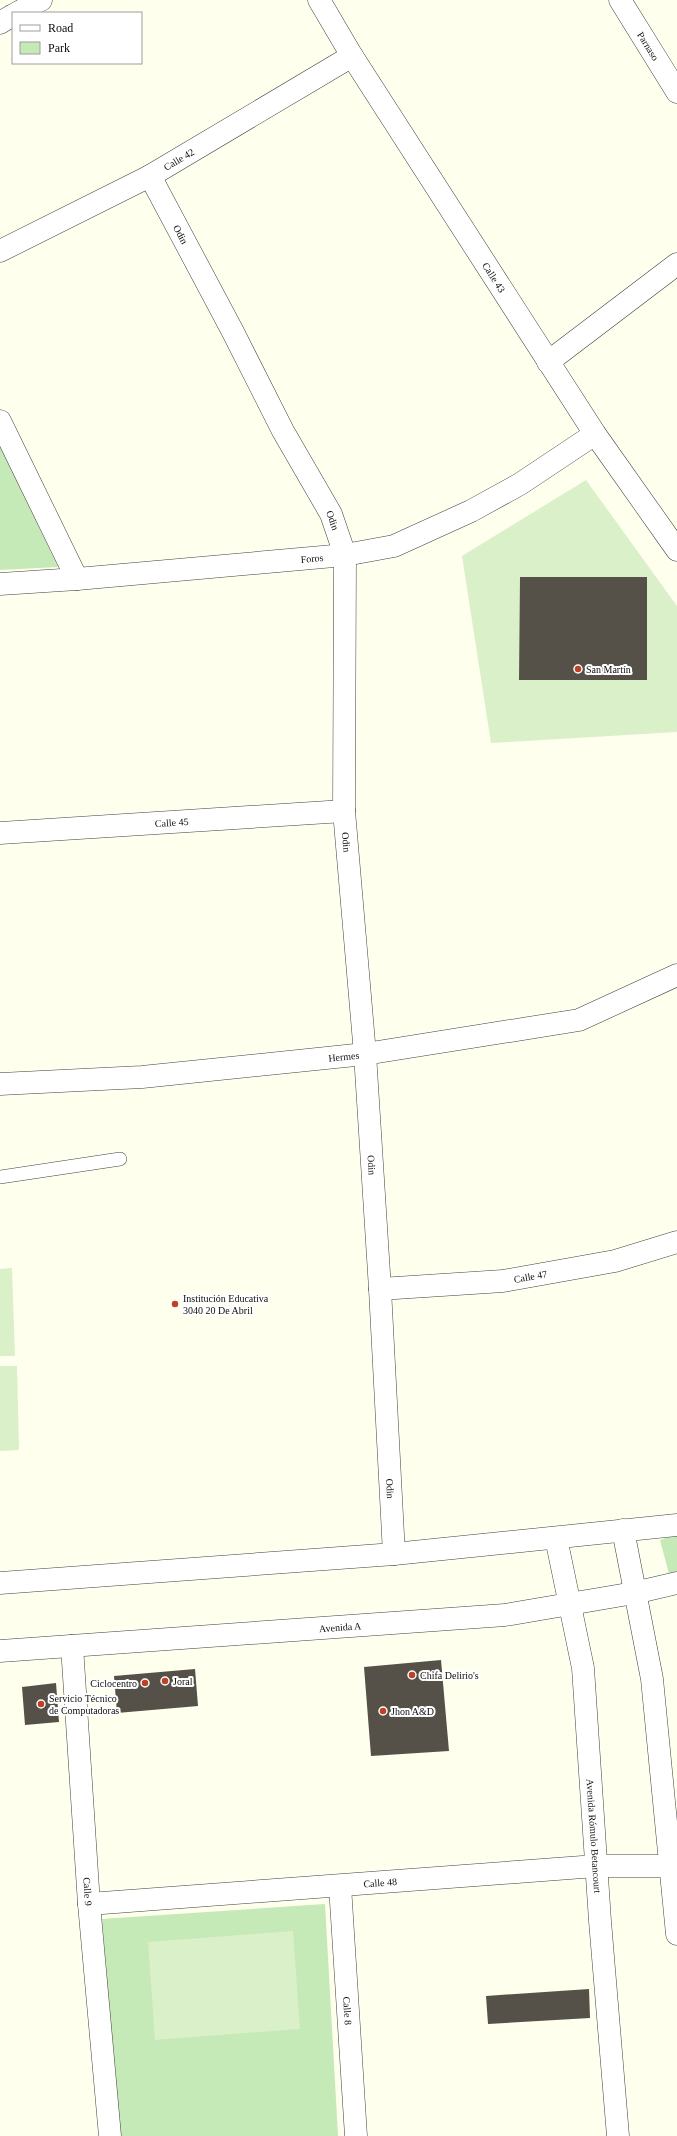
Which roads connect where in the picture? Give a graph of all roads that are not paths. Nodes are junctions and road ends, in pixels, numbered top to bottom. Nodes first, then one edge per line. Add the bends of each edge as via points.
1 (41, 0) edge
2 (319, 0) edge
3 (620, 0) edge
4 (20, 12) edge
5 (12, 16) edge
6 (0, 23) edge
7 (352, 56) junction
8 (677, 92) edge
9 (150, 176) junction
10 (0, 251) edge
11 (677, 264) edge
12 (548, 362) junction
13 (0, 421) edge
14 (595, 434) junction
15 (677, 550) edge
16 (345, 556) junction
17 (77, 579) junction
18 (0, 584) edge
19 (344, 811) junction
20 (0, 833) edge
21 (677, 975) edge
22 (365, 1054) junction
23 (0, 1084) edge
24 (120, 1159) dead end
25 (0, 1177) edge
26 (677, 1242) edge
27 (380, 1289) junction
28 (677, 1525) edge
29 (623, 1530) junction
30 (556, 1538) junction
31 (394, 1554) junction
32 (0, 1583) edge
33 (677, 1583) edge
34 (634, 1593) junction
35 (569, 1603) junction
36 (72, 1646) junction
37 (0, 1651) edge
38 (596, 1866) junction
39 (674, 1866) edge
40 (340, 1886) junction
41 (89, 1904) junction
42 (677, 1934) edge
43 (110, 2136) edge
44 (356, 2136) edge
45 (618, 2136) edge

1 - 4 street
2 - 7 street, Calle 43
3 - 8 street, Parnaso
5 - 6 street
7 - 9 street, Calle 42
7 - 12 street, Calle 43
9 - 10 street, Calle 42
9 - 16 street, Odin via 283,431 331,514
11 - 12 street
12 - 14 street, Calle 43
13 - 17 street
14 - 15 street, Calle 43
14 - 16 street, Foros via 520,484 471,511 394,546
16 - 17 street, Foros
16 - 19 street, Odin
17 - 18 street, Foros
19 - 20 street, Calle 45
19 - 22 street, Odin
21 - 22 street, Hermes via 579,1020
22 - 23 street, Hermes via 142,1077
22 - 27 street, Odin
24 - 25 lane
26 - 27 street, Calle 47 via 615,1261 503,1281
27 - 31 street, Odin
28 - 29 street
29 - 30 street
29 - 34 street
30 - 31 street
30 - 35 street, Avenida Rómulo Betancourt
31 - 32 street
33 - 34 street, Avenida A
34 - 35 street, Avenida A
34 - 39 street via 652,1679
35 - 36 street, Avenida A via 505,1615
35 - 38 street, Avenida Rómulo Betancourt via 583,1668
36 - 37 street, Avenida A
36 - 41 street, Calle 9
38 - 39 street, Calle 48
38 - 40 street, Calle 48
38 - 45 street, Avenida Rómulo Betancourt
39 - 42 street
40 - 41 street, Calle 48
40 - 44 street, Calle 8
41 - 43 street, Calle 9

